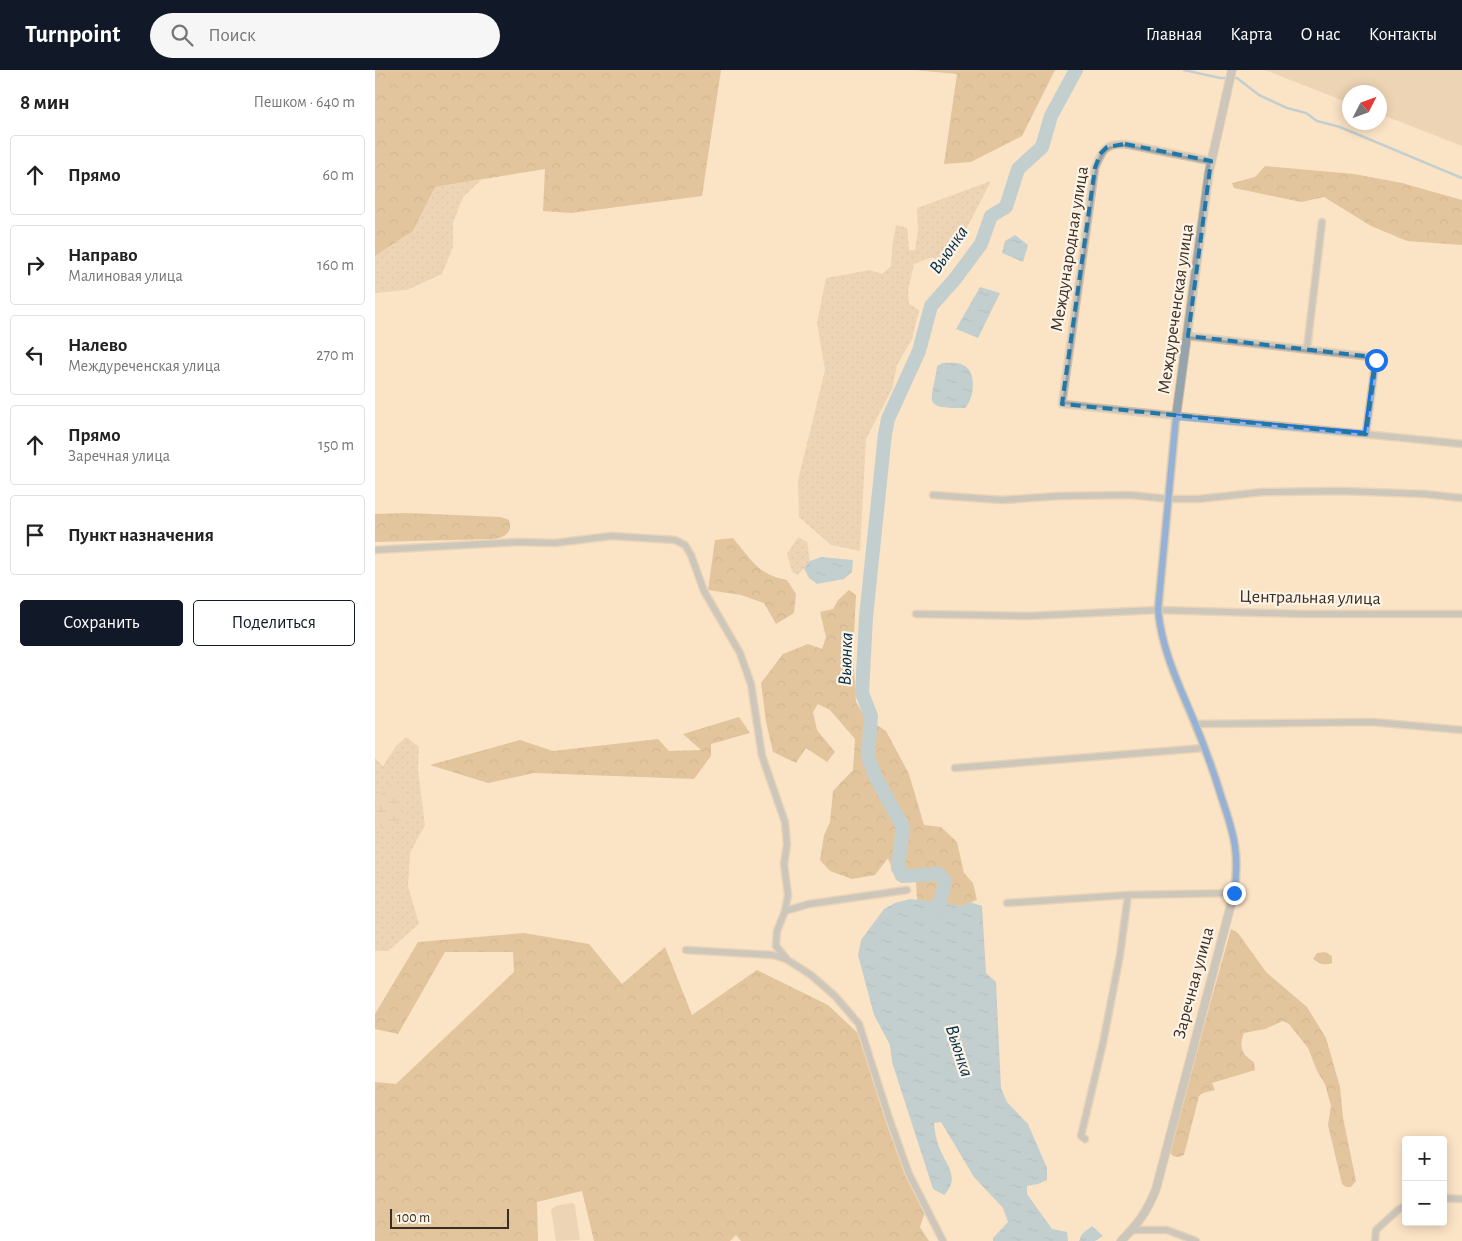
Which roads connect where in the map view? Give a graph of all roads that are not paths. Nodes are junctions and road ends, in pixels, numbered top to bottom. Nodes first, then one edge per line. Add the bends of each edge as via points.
1 (1232, 70) edge
2 (1211, 161) junction
3 (1322, 222) dead end
4 (1188, 336) junction
5 (1307, 349) junction
6 (1176, 417) junction
7 (1366, 434) junction
8 (1462, 444) edge
9 (933, 496) dead end
10 (1462, 498) edge
11 (1169, 499) junction
12 (375, 550) edge
13 (1158, 610) junction
14 (916, 614) dead end
15 (1462, 614) edge
16 (1195, 724) junction
17 (1462, 730) edge
18 (1204, 748) junction
19 (955, 768) dead end
20 (907, 890) dead end
21 (1234, 893) junction
22 (1128, 895) junction
23 (1007, 902) dead end
24 (785, 911) junction
25 (686, 950) dead end
26 (786, 959) junction
27 (1085, 1139) dead end
28 (1447, 1198) edge
29 (1462, 1199) edge
30 (1402, 1208) edge
31 (1132, 1230) junction
32 (943, 1241) edge
33 (1121, 1241) edge
34 (1196, 1241) edge
35 (1375, 1241) edge

1 - 2 street, Междуреченская улица
2 - 4 street, Междуреченская улица
2 - 6 street, Международная улица via 1125,144 1107,147 1100,154 1095,168 1062,404
3 - 5 street
4 - 5 street
4 - 6 street, Междуреченская улица
5 - 7 street via 1376,360
6 - 7 street
6 - 11 street, Междуреченская улица
7 - 8 street
9 - 11 street via 1002,500 1130,495
10 - 11 street via 1341,490
11 - 13 street, Междуреченская улица
12 - 24 street via 555,543 611,536 675,540 685,545 704,591 740,654 751,684 762,756 785,822 787,845 784,864 788,895
13 - 14 street, Центральная улица via 1027,616
13 - 15 street, Центральная улица
13 - 16 street, Междуреченская улица via 1166,655
16 - 17 street via 1372,722
16 - 18 street, Заречная улица
18 - 19 street
18 - 21 street, Заречная улица via 1233,833 1237,874
20 - 24 street via 809,904
21 - 22 street
21 - 31 street, Заречная улица via 1156,1189 1147,1210
22 - 23 street
22 - 27 street via 1103,1043 1081,1136
24 - 26 street via 777,931 776,946
25 - 26 street via 773,955
26 - 32 street via 811,974 859,1024 909,1174
28 - 29 street
30 - 35 street via 1376,1230
31 - 33 street, Заречная улица
31 - 34 street via 1167,1230

